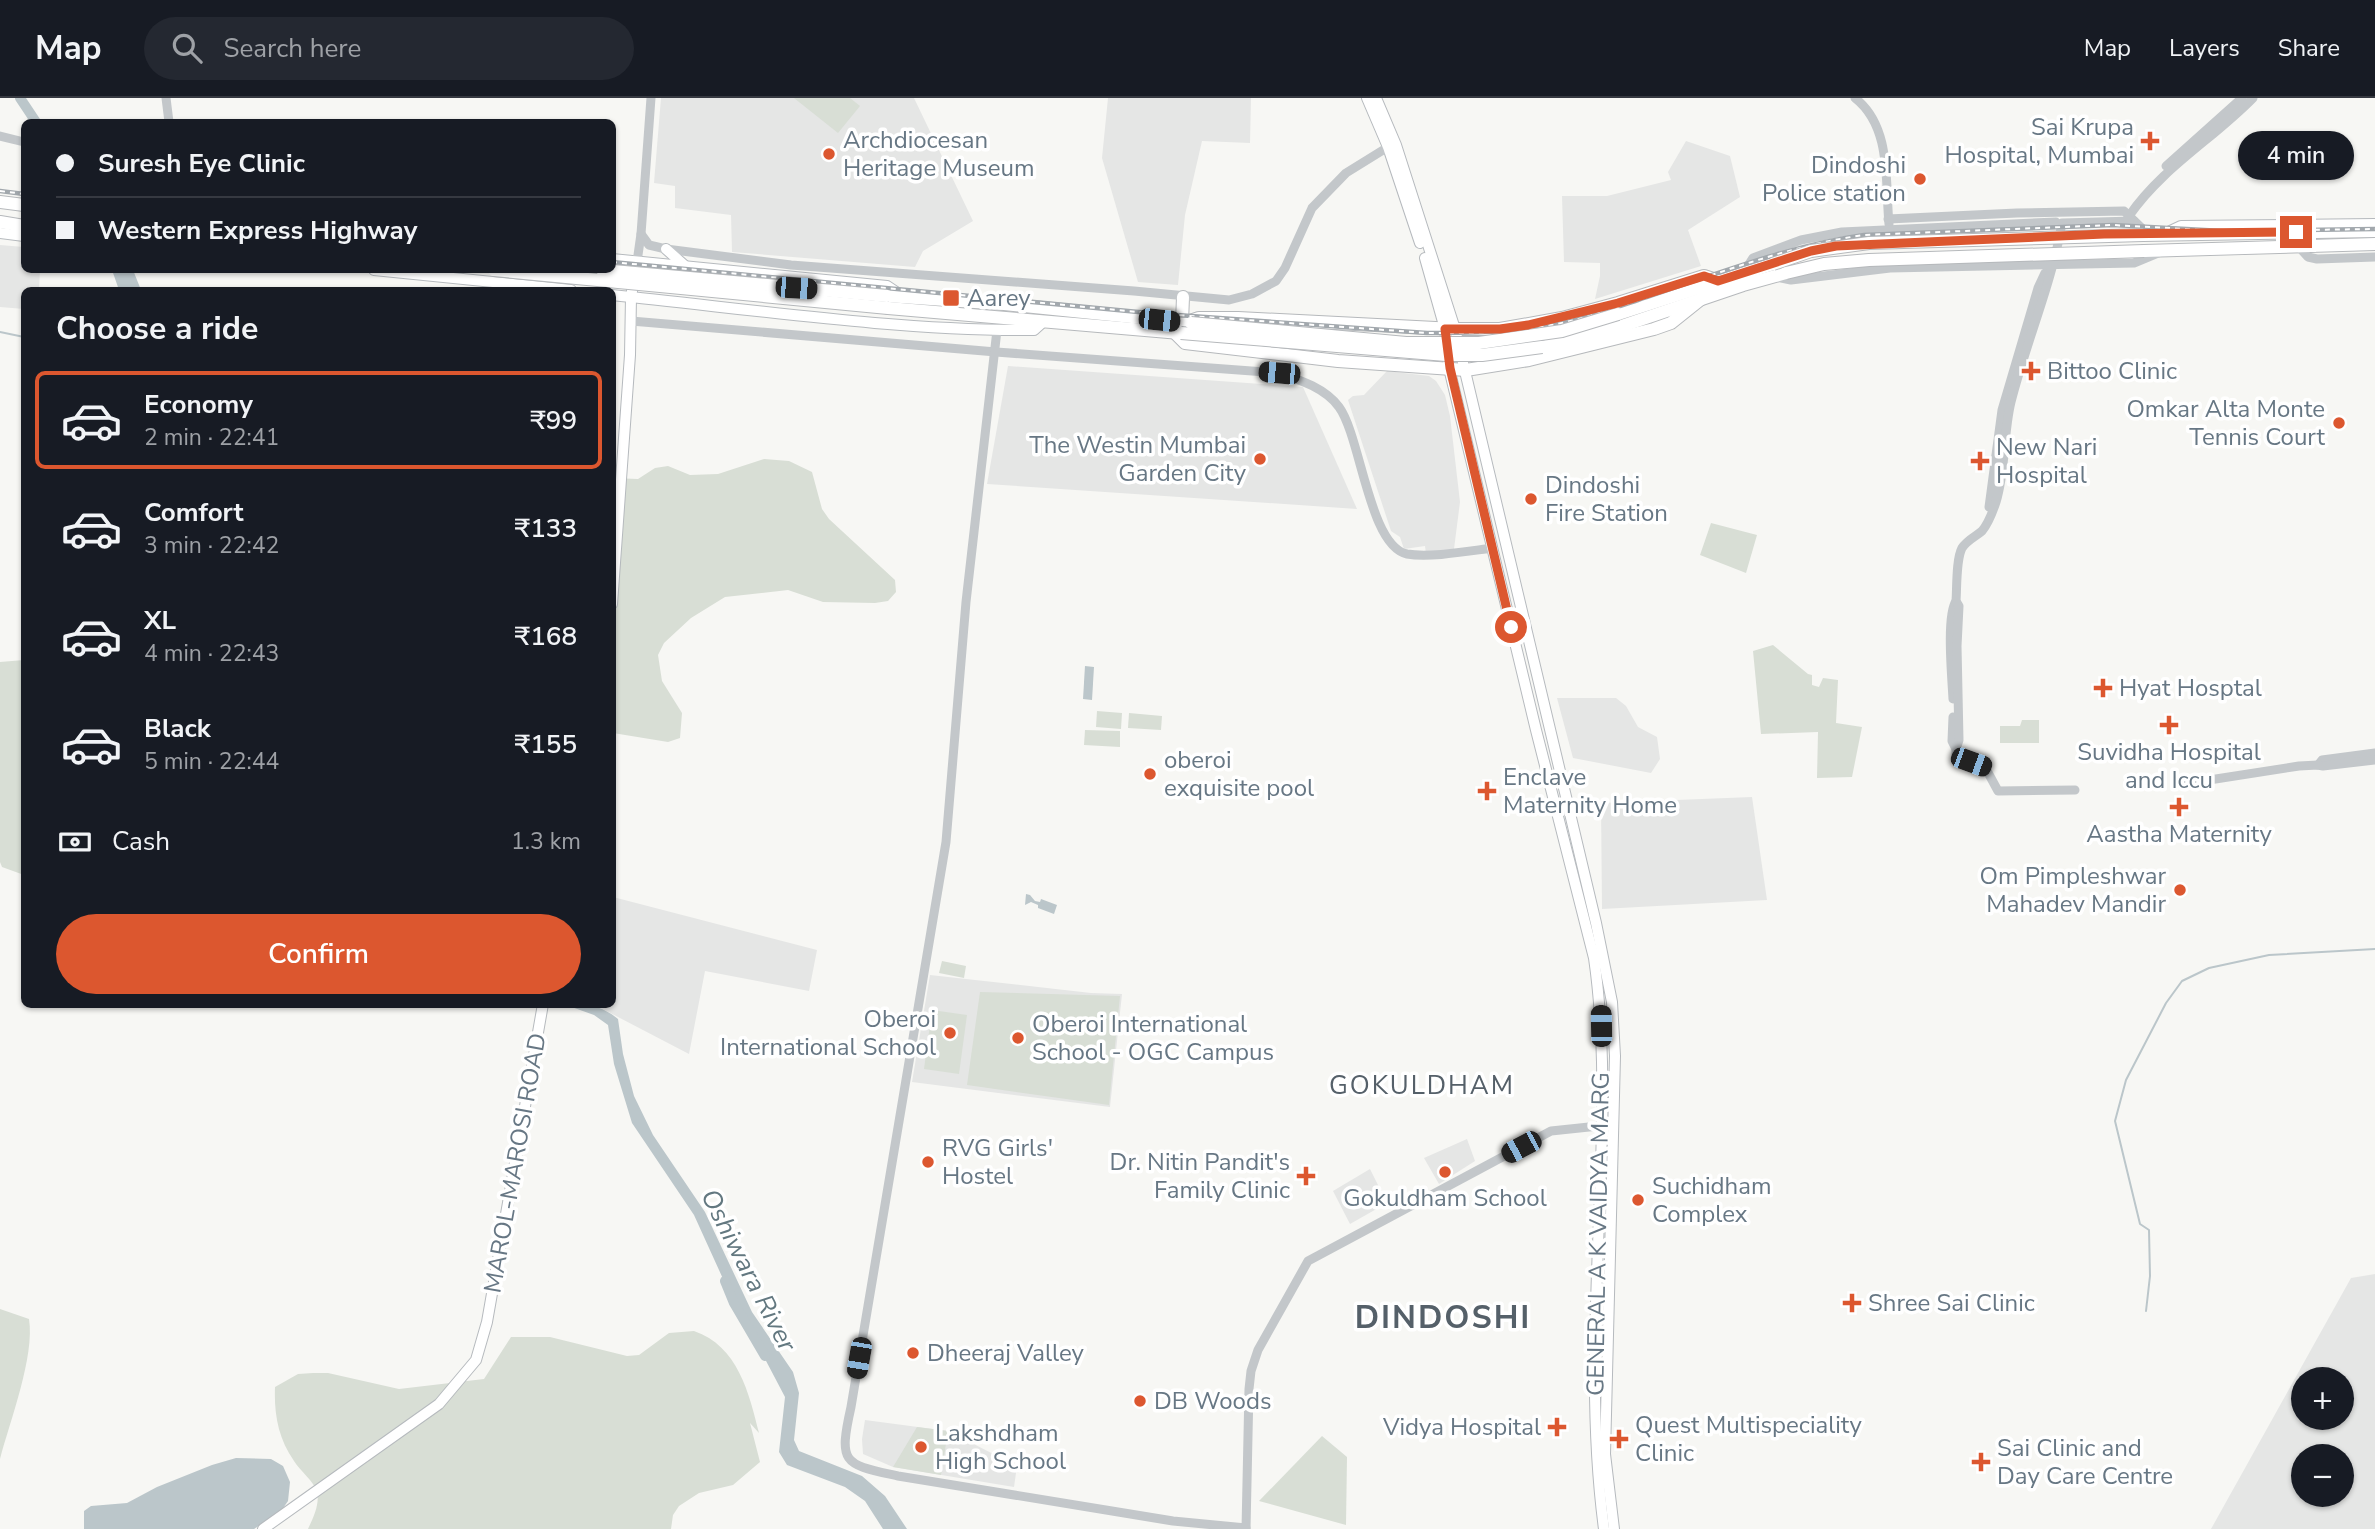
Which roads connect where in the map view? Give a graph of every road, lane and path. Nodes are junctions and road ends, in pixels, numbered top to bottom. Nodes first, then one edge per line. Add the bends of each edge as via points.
1 (166, 98) edge
2 (651, 98) edge
3 (1367, 98) edge
4 (1376, 98) edge
5 (1855, 98) edge
6 (2242, 98) edge
7 (2253, 98) edge
8 (169, 119) edge
9 (0, 138) edge
10 (21, 142) edge
11 (1388, 147) junction
12 (2176, 161) junction
13 (0, 199) edge
14 (21, 199) edge
15 (21, 204) edge
16 (0, 215) edge
17 (2129, 216) junction
18 (21, 218) edge
19 (2056, 218) junction
20 (0, 222) edge
21 (1889, 224) junction
22 (21, 226) edge
23 (2373, 231) edge
24 (0, 233) edge
25 (641, 234) junction
26 (2152, 235) junction
27 (21, 236) edge
28 (2297, 245) junction
29 (666, 249) junction
30 (2163, 251) junction
31 (2375, 257) edge
32 (616, 260) edge
33 (637, 262) junction
34 (684, 265) junction
35 (2052, 265) junction
36 (616, 272) edge
37 (1776, 272) junction
38 (456, 273) edge
39 (531, 273) edge
40 (1743, 279) junction
41 (1718, 281) junction
42 (551, 287) edge
43 (616, 295) edge
44 (631, 297) junction
45 (1183, 297) junction
46 (905, 298) junction
47 (1701, 299) junction
48 (887, 302) junction
49 (1620, 320) junction
50 (631, 321) junction
51 (1044, 321) junction
52 (1367, 324) junction
53 (1183, 327) junction
54 (1450, 329) junction
55 (998, 330) junction
56 (996, 352) junction
57 (1365, 362) junction
58 (1450, 368) junction
59 (1466, 370) junction
60 (616, 544) edge
61 (1493, 548) junction
62 (2375, 753) edge
63 (2352, 759) junction
64 (2375, 760) edge
65 (2177, 785) dead end
66 (2075, 790) dead end
67 (542, 1008) edge
68 (1608, 1125) junction
69 (263, 1529) edge
70 (1246, 1529) edge
71 (1604, 1529) edge
72 (1614, 1529) edge

1 - 8 street
2 - 25 street
3 - 11 main road
4 - 54 main road via 1396,145
5 - 21 street via 1867,108 1883,148
6 - 12 street
7 - 12 street
9 - 10 street
11 - 45 street via 1346,173 1312,208 1276,281 1229,300
11 - 54 main road
12 - 17 street
13 - 14 main road
13 - 15 highway
16 - 18 highway
17 - 19 street
17 - 26 street
17 - 35 street via 2062,223
19 - 21 street via 1988,227
19 - 35 street
20 - 22 highway
21 - 40 street via 1801,240 1754,258
23 - 26 highway
23 - 28 highway
24 - 27 main road
25 - 29 street via 649,245
25 - 33 street
26 - 37 highway, bridge via 1869,243 1811,251
28 - 30 highway
28 - 31 street via 2308,257
29 - 34 main road
29 - 45 street via 790,265
30 - 35 street via 2134,263
30 - 37 highway, bridge via 1869,260
32 - 33 main road
33 - 34 main road
33 - 44 main road
34 - 46 main road via 887,286
35 - 37 street via 1890,268 1791,280
35 - 66 street via 2018,363 1995,506 1983,529 1960,553 1954,634 1956,753 1985,767 1998,791
36 - 48 highway, bridge
37 - 40 highway
38 - 42 main road
39 - 48 highway, bridge
40 - 41 highway
40 - 47 highway
41 - 49 highway
41 - 54 highway via 1704,276 1528,325
43 - 44 main road
44 - 50 main road
44 - 55 main road
45 - 53 highway
46 - 48 highway
46 - 53 highway via 1004,304
47 - 49 highway
47 - 59 highway via 1671,323 1654,329 1530,360
48 - 51 highway
49 - 53 highway, bridge via 1542,348 1482,355 1429,354
50 - 56 street
50 - 60 main road
51 - 53 highway
51 - 55 main road via 1034,330
52 - 53 highway via 1238,317 1199,318
52 - 54 highway
52 - 57 highway
53 - 57 highway via 1185,343
54 - 58 main road, GENERAL A K VAIDYA MARG
54 - 59 main road, GENERAL A K VAIDYA MARG
55 - 56 street
56 - 61 street via 1279,373 1304,382 1338,406 1349,426 1378,522 1389,543 1406,554
56 - 70 street via 966,602 946,842 845,1452 858,1468 910,1478
57 - 58 highway
58 - 59 highway
58 - 61 main road, GENERAL A K VAIDYA MARG
59 - 68 main road, GENERAL A K VAIDYA MARG via 1604,958 1615,1035
61 - 68 main road, GENERAL A K VAIDYA MARG via 1594,958
62 - 63 street
63 - 64 street
63 - 65 street
67 - 69 main road, MAROL-MAROSI ROAD via 487,1322 476,1360 439,1404
68 - 70 street via 1551,1131 1308,1261 1251,1371
68 - 71 main road, GENERAL A K VAIDYA MARG via 1594,1434
68 - 72 main road, GENERAL A K VAIDYA MARG via 1605,1454

